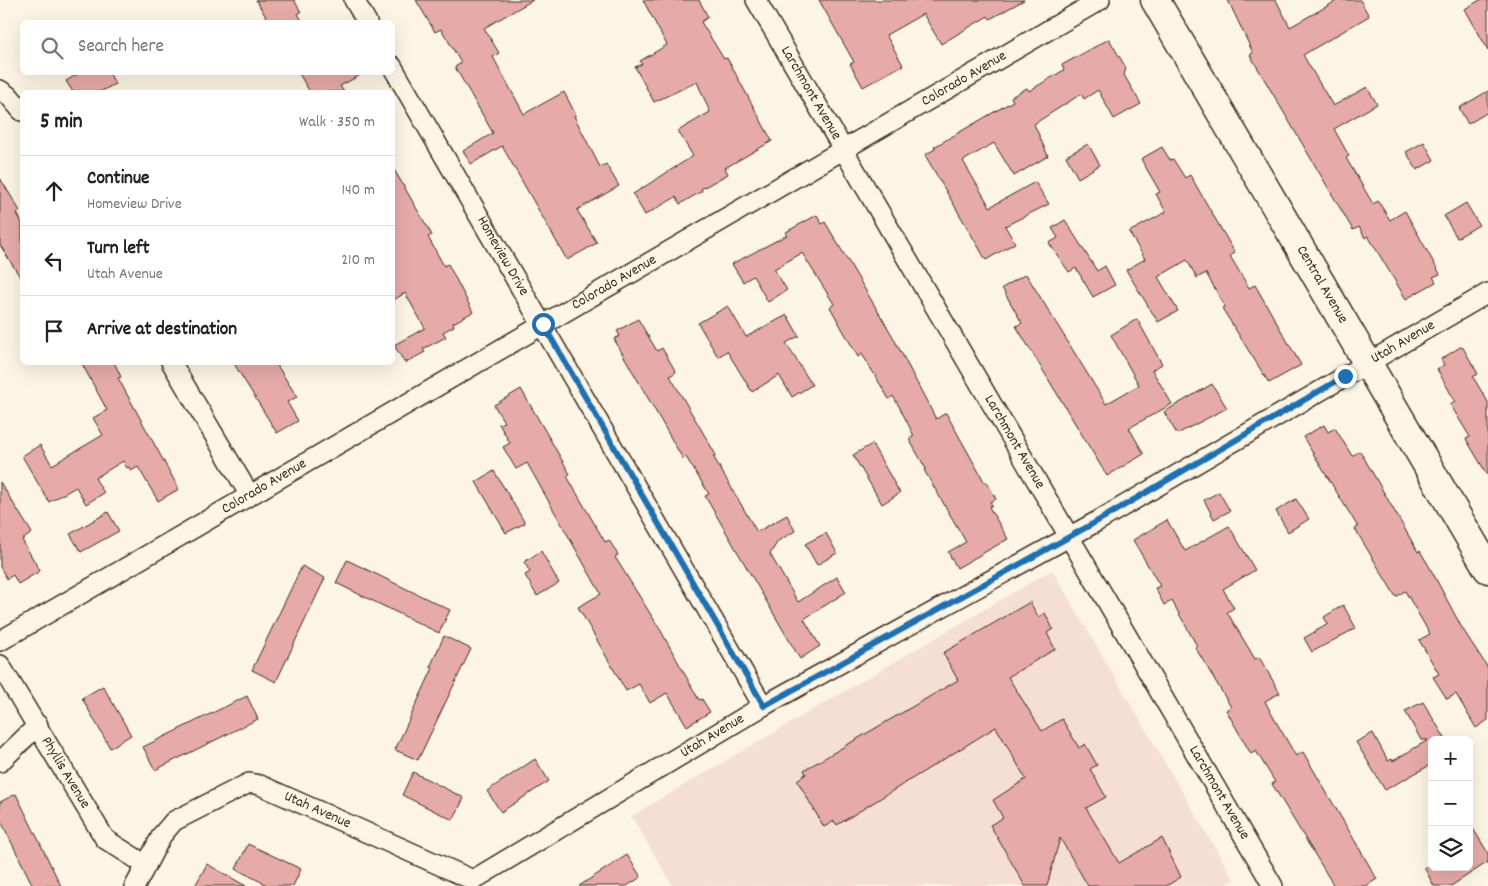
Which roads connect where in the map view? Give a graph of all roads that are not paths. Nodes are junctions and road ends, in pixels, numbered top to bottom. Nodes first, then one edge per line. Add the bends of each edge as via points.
1 (354, 0) edge
2 (756, 0) edge
3 (1100, 0) edge
4 (1155, 0) edge
5 (366, 20) edge
6 (395, 71) edge
7 (0, 90) edge
8 (20, 109) edge
9 (844, 150) junction
10 (1488, 293) edge
11 (543, 324) junction
12 (1367, 363) junction
13 (173, 365) edge
14 (249, 494) junction
15 (1068, 537) junction
16 (1488, 569) edge
17 (0, 641) edge
18 (0, 665) edge
19 (764, 706) junction
20 (38, 725) junction
21 (0, 762) edge
22 (146, 865) junction
23 (475, 883) edge
24 (135, 886) edge
25 (1273, 886) edge

1 - 5 street
2 - 9 street, Larchmont Avenue
3 - 9 street, Colorado Avenue
4 - 12 street, Central Avenue
6 - 11 street, Homeview Drive
7 - 8 street
9 - 11 street, Colorado Avenue
9 - 15 street, Larchmont Avenue
10 - 12 street, Utah Avenue
11 - 14 street, Colorado Avenue
11 - 19 street, Homeview Drive
12 - 15 street, Utah Avenue
12 - 16 street, Central Avenue
13 - 14 street
14 - 17 street, Colorado Avenue
15 - 19 street, Utah Avenue
15 - 25 street, Larchmont Avenue
18 - 20 street, Phyllis Avenue
19 - 23 street, Utah Avenue
20 - 21 street
20 - 22 street, Phyllis Avenue via 105,839
22 - 23 street, Utah Avenue via 162,835 174,821 249,783 260,785
22 - 24 street, Utah Avenue

